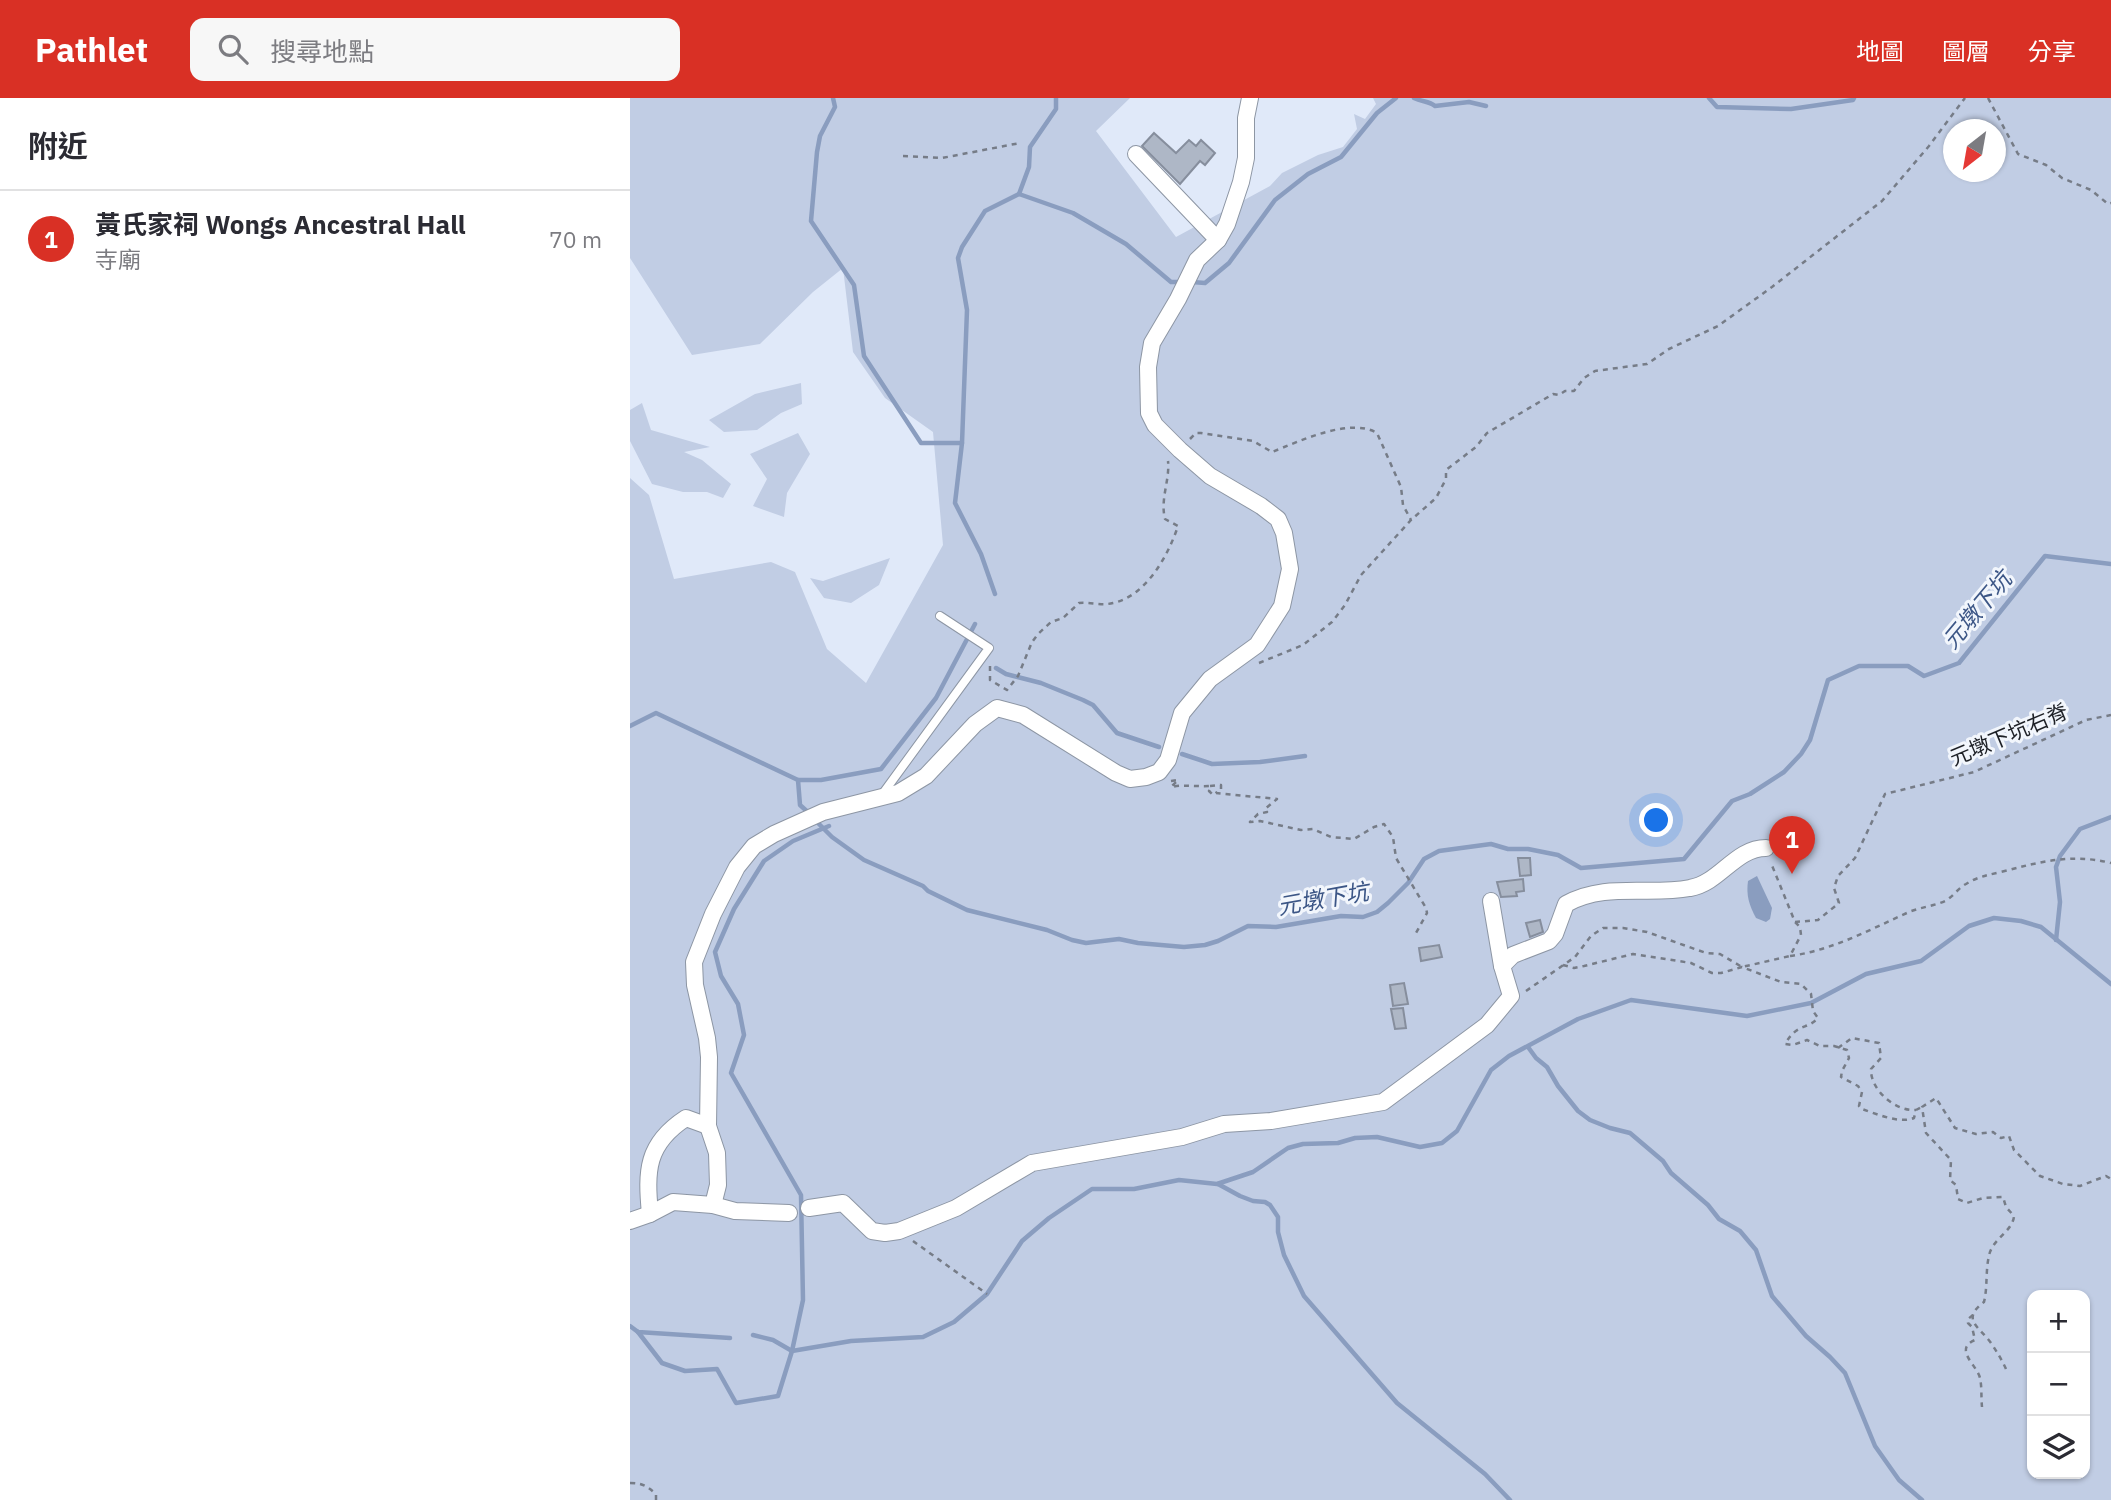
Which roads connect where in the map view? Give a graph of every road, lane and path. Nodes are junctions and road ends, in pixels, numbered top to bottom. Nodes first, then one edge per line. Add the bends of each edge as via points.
1 (1250, 98) edge
2 (1965, 98) edge
3 (1988, 98) edge
4 (1020, 143) dead end
5 (1136, 154) dead end
6 (903, 156) dead end
7 (2111, 203) edge
8 (1218, 240) junction
9 (1165, 434) junction
10 (1193, 436) dead end
11 (1411, 520) junction
12 (940, 617) dead end
13 (989, 648) junction
14 (1250, 666) dead end
15 (2111, 715) edge
16 (1153, 774) junction
17 (1210, 786) junction
18 (1216, 793) junction
19 (880, 798) junction
20 (1766, 848) joint
21 (2111, 863) edge
22 (1491, 901) dead end
23 (1795, 922) junction
24 (1416, 933) dead end
25 (1790, 956) junction
26 (1563, 965) junction
27 (1502, 966) junction
28 (1742, 967) junction
29 (1511, 996) junction
30 (1838, 1048) junction
31 (1922, 1107) junction
32 (1916, 1110) junction
33 (708, 1126) junction
34 (2111, 1179) edge
35 (713, 1205) junction
36 (809, 1208) dead end
37 (789, 1213) dead end
38 (650, 1214) junction
39 (630, 1221) edge
40 (899, 1231) junction
41 (987, 1294) dead end
42 (1973, 1315) junction
43 (2006, 1369) dead end
44 (1982, 1407) dead end
45 (630, 1483) edge
46 (656, 1500) edge

1 - 8 street via 1241,182
2 - 11 path via 1882,201 1772,287 1718,326 1647,364 1595,372 1574,391 1553,394 1487,433 1446,470 1436,498
3 - 7 path via 2018,154
4 - 6 path via 942,158
5 - 8 street
8 - 9 street via 1197,260 1152,343 1149,413
9 - 13 path via 1168,472 1163,510 1165,519 1178,526 1173,543 1143,586 1115,603 1079,603 1051,622 1032,642 1007,690 990,680
9 - 16 street via 1210,476 1278,519 1290,569 1282,606 1257,645 1210,679 1182,713 1168,761
10 - 11 path via 1200,433 1253,441 1272,452 1324,432 1370,429 1377,433
11 - 14 path via 1361,575 1332,622 1303,645
12 - 13 lane
13 - 19 lane
15 - 23 path, 元墩下坑右脊 via 2086,720 1974,772 1885,794 1854,858 1838,876 1834,888 1839,903 1818,920
16 - 17 path via 1158,782 1178,780 1171,787
16 - 19 street via 1130,779 1023,715 997,708 975,724 926,776
17 - 18 path via 1209,791
17 - 18 path via 1221,785
18 - 24 path via 1277,799 1267,812 1250,821 1313,829 1331,836 1354,839 1384,824 1393,837 1396,858 1426,908
19 - 33 street via 823,812 774,834 754,846 737,867 694,962 709,1057
20 - 23 path
20 - 27 street via 1746,852 1708,883 1689,888 1618,890 1578,897 1566,904 1549,941 1513,955
21 - 25 path via 2063,859 1983,875 1945,901 1818,952
22 - 27 street
23 - 25 path via 1801,935
25 - 28 path
26 - 28 path via 1574,968 1633,954 1691,963 1712,973
26 - 28 path via 1596,931 1613,928 1647,932 1720,954
26 - 29 path via 1519,996
27 - 29 street
28 - 30 path via 1781,982 1801,984 1811,994 1818,1018 1798,1028 1787,1046 1807,1040
29 - 40 street via 1487,1025 1383,1102 1224,1124 1032,1163 956,1208
30 - 32 path via 1852,1038 1879,1043 1881,1058 1871,1069 1872,1080 1896,1105
30 - 32 path via 1850,1054 1841,1077 1862,1092 1862,1109 1908,1120
31 - 32 path
31 - 34 path via 1936,1098 1955,1128 2009,1136 2014,1150 2040,1176 2080,1186
31 - 42 path via 1926,1133 1951,1160 1950,1180 1956,1185 1958,1199 1967,1203 2003,1197 2014,1216 1990,1251 1984,1302
33 - 35 street via 718,1167
33 - 38 street via 686,1118 660,1141 649,1169
35 - 37 street via 735,1211
35 - 38 street via 673,1202
36 - 40 street via 843,1203 872,1231
38 - 39 street
40 - 41 path
42 - 43 path via 1973,1322
42 - 44 path via 1968,1323 1975,1340 1966,1348 1970,1364 1979,1373
45 - 46 path via 649,1488

